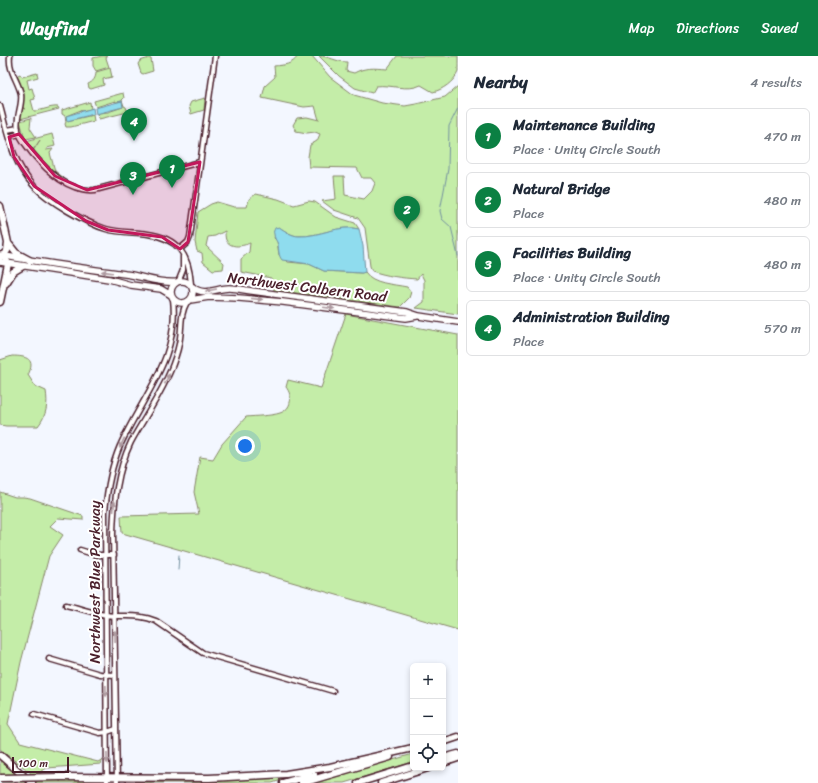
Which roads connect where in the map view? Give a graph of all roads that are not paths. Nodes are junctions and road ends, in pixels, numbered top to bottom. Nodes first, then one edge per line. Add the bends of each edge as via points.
1 (10, 56) edge
2 (215, 56) edge
3 (0, 106) edge
4 (18, 128) junction
5 (7, 130) junction
6 (19, 134) junction
7 (9, 137) junction
8 (200, 162) junction
9 (0, 206) edge
10 (8, 243) junction
11 (180, 249) junction
12 (183, 254) junction
13 (1, 256) edge
14 (29, 260) junction
15 (0, 262) edge
16 (8, 264) junction
17 (23, 266) junction
18 (178, 281) junction
19 (192, 285) junction
20 (4, 286) junction
21 (172, 297) junction
22 (188, 301) junction
23 (0, 302) edge
24 (419, 316) junction
25 (456, 322) edge
26 (80, 550) dead end
27 (105, 555) junction
28 (114, 555) junction
29 (66, 605) dead end
30 (106, 615) junction
31 (115, 616) junction
32 (49, 659) dead end
33 (106, 674) junction
34 (115, 675) junction
35 (333, 691) dead end
36 (34, 714) dead end
37 (116, 729) junction
38 (107, 732) junction
39 (458, 737) edge
40 (446, 740) edge
41 (410, 750) edge
42 (410, 750) edge
43 (458, 754) edge
44 (0, 755) edge
45 (446, 757) edge
46 (458, 758) edge
47 (354, 762) junction
48 (446, 762) edge
49 (410, 767) edge
50 (419, 771) edge
51 (0, 778) edge
52 (107, 780) edge
53 (117, 780) edge
54 (32, 783) edge
55 (283, 783) edge
56 (302, 783) edge
57 (358, 783) edge
58 (381, 783) edge

1 - 4 street via 11,69 21,96
2 - 8 street
3 - 5 street
4 - 5 street
4 - 6 street
5 - 7 street
6 - 7 street
6 - 8 street via 36,158 55,176 70,186 87,190
7 - 11 street via 14,157 41,193 86,221 108,230 162,237
8 - 11 street via 190,237
9 - 10 highway
10 - 13 highway via 7,251
10 - 14 highway via 16,253
11 - 12 street
12 - 18 street via 183,270
12 - 19 street via 187,260
13 - 14 main road
13 - 16 highway
18 -> 14 main road via 164,282
15 - 16 main road
16 - 17 main road
16 - 20 highway
17 - 20 highway via 13,272
17 - 21 main road via 157,288 166,291
18 - 19 main road via 184,280
18 - 21 main road via 172,288
19 - 22 main road via 194,294
24 -> 19 main road, Northwest Colbern Road via 407,312 237,288 220,288 204,292 196,290
20 - 23 highway
21 - 22 main road via 180,303
21 -> 27 street, Northwest Blue Parkway via 175,310 171,338 161,370 122,441 111,472 104,512
22 -> 24 main road, Northwest Colbern Road via 209,297 239,298 406,318
28 -> 22 street, Northwest Blue Parkway via 114,502 121,470 131,443 173,365 180,339 182,313
24 - 25 main road, Northwest Colbern Road
26 - 27 street
27 - 28 street
27 - 30 street, Northwest Blue Parkway
28 - 31 street, Northwest Blue Parkway
29 - 30 street
30 - 31 street
30 - 33 street, Northwest Blue Parkway
34 -> 31 street, Northwest Blue Parkway
31 - 35 street via 149,618 203,653
32 - 33 street
33 - 34 street
33 -> 38 street, Northwest Blue Parkway
34 - 37 street, Northwest Blue Parkway
36 - 38 street via 100,733
37 - 38 street
37 - 53 street, Northwest Blue Parkway
38 -> 52 street, Northwest Blue Parkway
39 - 40 highway
41 - 47 highway
42 - 56 highway
43 - 45 highway
44 - 54 highway
46 - 48 highway
47 - 53 highway via 269,776
47 - 55 highway
49 - 57 highway
50 - 58 highway
51 - 52 highway, bridge via 61,777
52 - 53 highway

